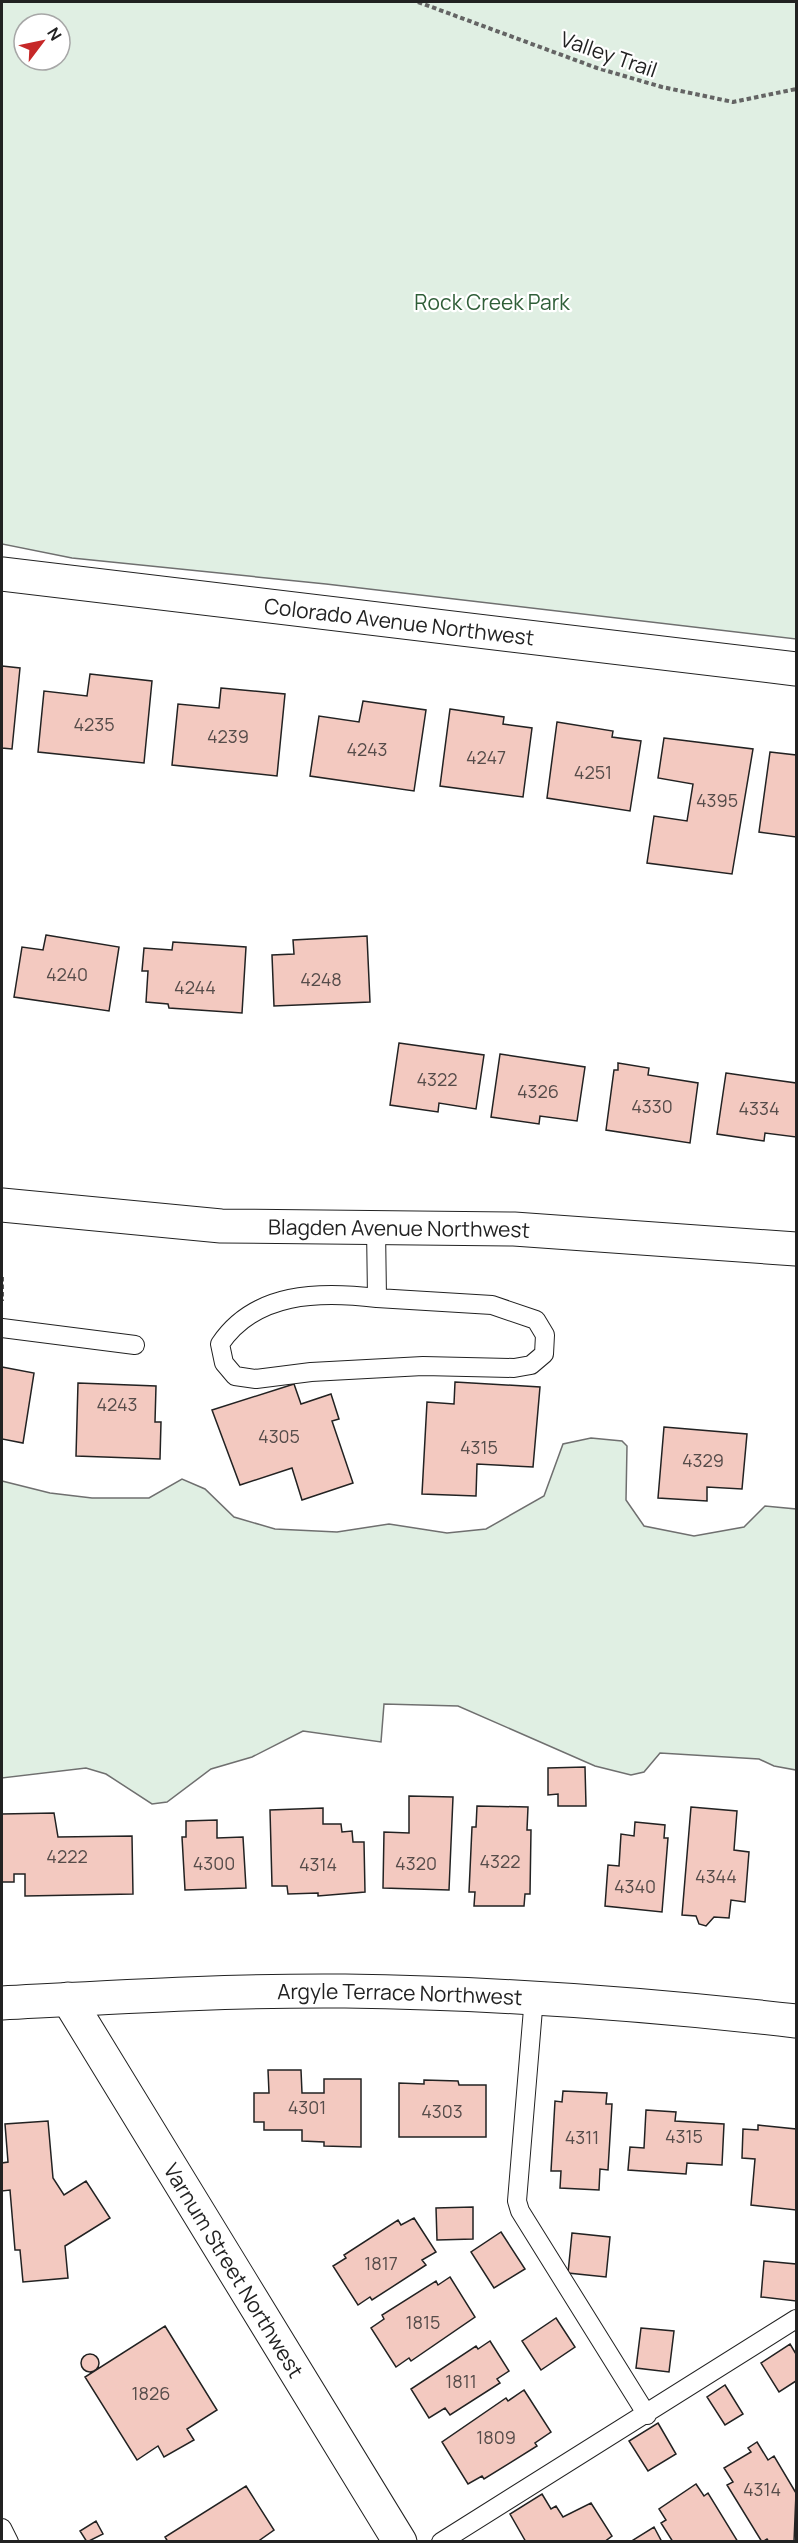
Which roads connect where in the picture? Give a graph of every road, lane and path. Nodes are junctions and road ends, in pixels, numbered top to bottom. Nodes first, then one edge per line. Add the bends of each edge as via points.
1 (418, 2) edge
2 (796, 89) edge
3 (2, 574) edge
4 (796, 669) edge
5 (2, 1205) edge
6 (376, 1227) junction
7 (796, 1249) edge
8 (2, 1277) edge
9 (377, 1298) junction
10 (2, 1302) edge
11 (2, 1328) edge
12 (135, 1345) dead end
13 (534, 1997) junction
14 (68, 1999) junction
15 (2, 2003) edge
16 (796, 2021) edge
17 (796, 2319) edge
18 (647, 2415) junction
19 (2, 2528) edge
20 (9, 2541) edge
21 (400, 2541) edge
22 (441, 2541) edge

1 - 2 path, Valley Trail via 597,68 662,87 733,102
3 - 4 street, Colorado Avenue Northwest
5 - 6 street, Blagden Avenue Northwest via 211,1226
6 - 7 street, Blagden Avenue Northwest via 609,1234
6 - 9 lane
8 - 10 path
9 - 9 lane via 492,1305 513,1312 536,1320 545,1335 544,1354 531,1365 514,1368 423,1366 256,1379 235,1376 224,1363 219,1344 232,1326 270,1303 335,1293
11 - 12 lane
13 - 14 street, Argyle Terrace Northwest via 303,1991
13 - 16 street, Argyle Terrace Northwest
13 - 18 lane via 517,2200 520,2211
14 - 15 street, Argyle Terrace Northwest
14 - 21 street, Varnum Street Northwest
17 - 18 lane
18 - 22 lane
19 - 20 lane

